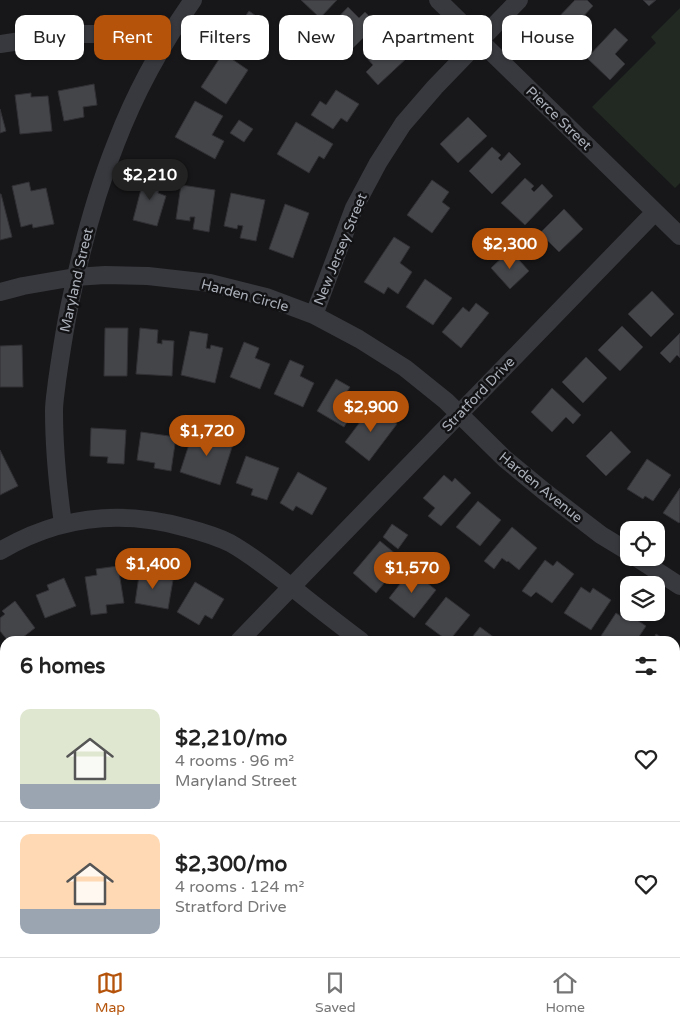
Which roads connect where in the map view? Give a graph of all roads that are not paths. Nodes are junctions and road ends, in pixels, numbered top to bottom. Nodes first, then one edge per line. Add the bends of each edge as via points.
1 (193, 0) edge
2 (438, 0) edge
3 (519, 0) edge
4 (453, 15) edge
5 (492, 27) edge
6 (94, 34) edge
7 (171, 34) edge
8 (0, 44) edge
9 (492, 53) edge
10 (156, 60) edge
11 (460, 60) edge
12 (655, 212) junction
13 (680, 236) edge
14 (75, 277) junction
15 (0, 292) edge
16 (314, 315) junction
17 (459, 414) junction
18 (63, 524) junction
19 (620, 547) edge
20 (0, 551) edge
21 (649, 566) edge
22 (680, 586) edge
23 (292, 587) junction
24 (244, 636) edge
25 (355, 636) edge

1 - 7 street, Maryland Street
2 - 4 street, Pierce Street
3 - 5 street, New Jersey Street
6 - 8 street
9 - 12 street, Pierce Street
10 - 14 street, Maryland Street via 116,141
11 - 16 street, New Jersey Street via 403,124 378,163 354,208
12 - 13 street, Pierce Street
12 - 17 street, Stratford Drive
14 - 15 street, Harden Circle
14 - 16 street, Harden Circle via 148,276 210,283 266,297
14 - 18 street, Maryland Street via 64,327 54,410
16 - 17 street, Harden Circle via 406,368
17 - 19 street, Harden Avenue via 545,492
17 - 23 street, Stratford Drive
18 - 20 street via 18,540
18 - 23 street via 116,518 180,525 230,543
21 - 22 street
23 - 24 street, Stratford Drive
23 - 25 street

